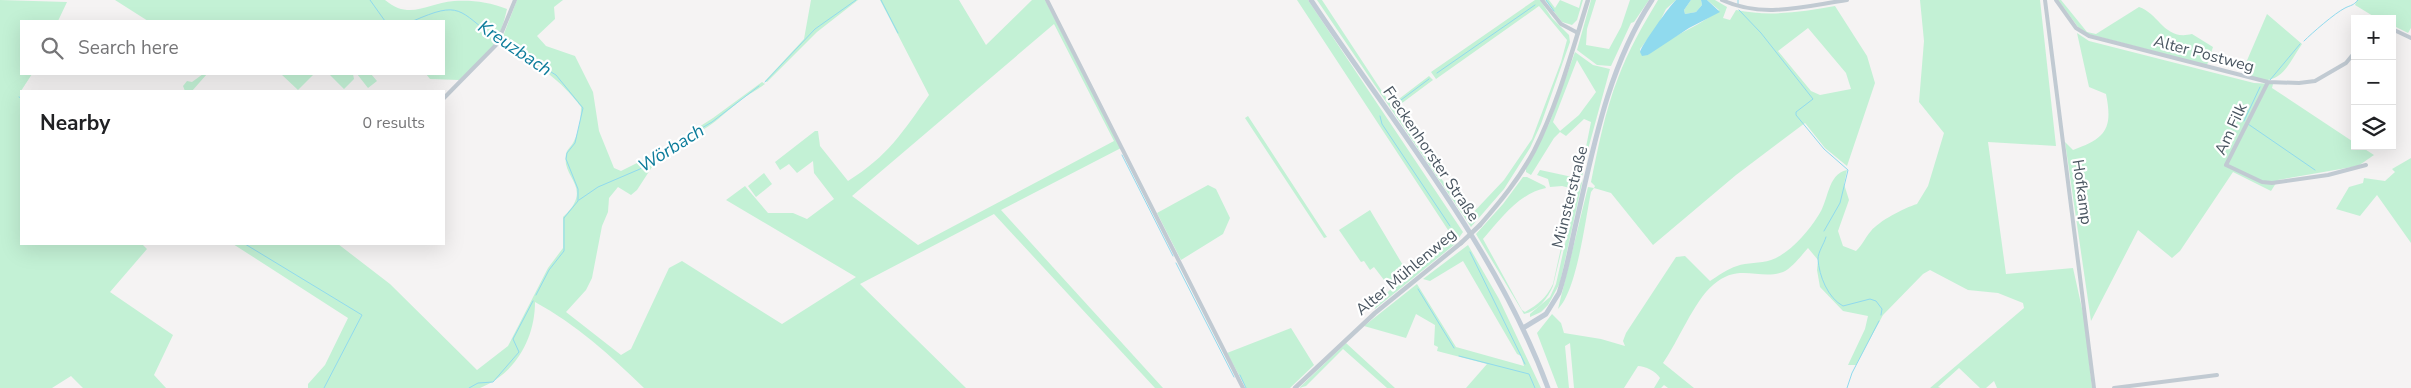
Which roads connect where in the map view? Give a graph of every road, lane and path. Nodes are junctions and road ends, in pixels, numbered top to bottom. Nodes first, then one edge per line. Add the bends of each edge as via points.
1 (515, 0) edge
2 (1047, 0) edge
3 (1311, 0) edge
4 (1542, 0) edge
5 (1588, 0) edge
6 (1652, 0) edge
7 (1722, 0) edge
8 (1847, 0) edge
9 (2044, 0) edge
10 (2056, 0) edge
11 (2396, 30) edge
12 (1578, 33) junction
13 (2411, 38) edge
14 (2351, 57) edge
15 (2268, 82) junction
16 (445, 97) edge
17 (2366, 165) dead end
18 (1522, 328) junction
19 (2217, 375) dead end
20 (1243, 388) edge
21 (1295, 388) edge
22 (1548, 388) edge
23 (2094, 388) edge
24 (2114, 388) edge

1 - 16 street via 497,44
2 - 20 street
3 - 18 main road, Freckenhorster Straße via 1468,229
4 - 12 street via 1561,24
5 - 12 street, Alter Mühlenweg
6 - 18 main road, Münsterstraße via 1627,42 1609,91 1559,293 1546,314
7 - 8 street via 1766,12
9 - 23 street, Hofkamp
10 - 15 street, Alter Postweg via 2076,28 2089,36
11 - 13 street
12 - 21 street, Alter Mühlenweg, bridge via 1551,111 1533,152 1511,188 1461,243 1375,313
14 - 15 street, Alter Postweg via 2315,81
15 - 17 street, Am Filk via 2226,165 2262,182 2272,183 2328,175
18 - 22 main road
19 - 24 street

